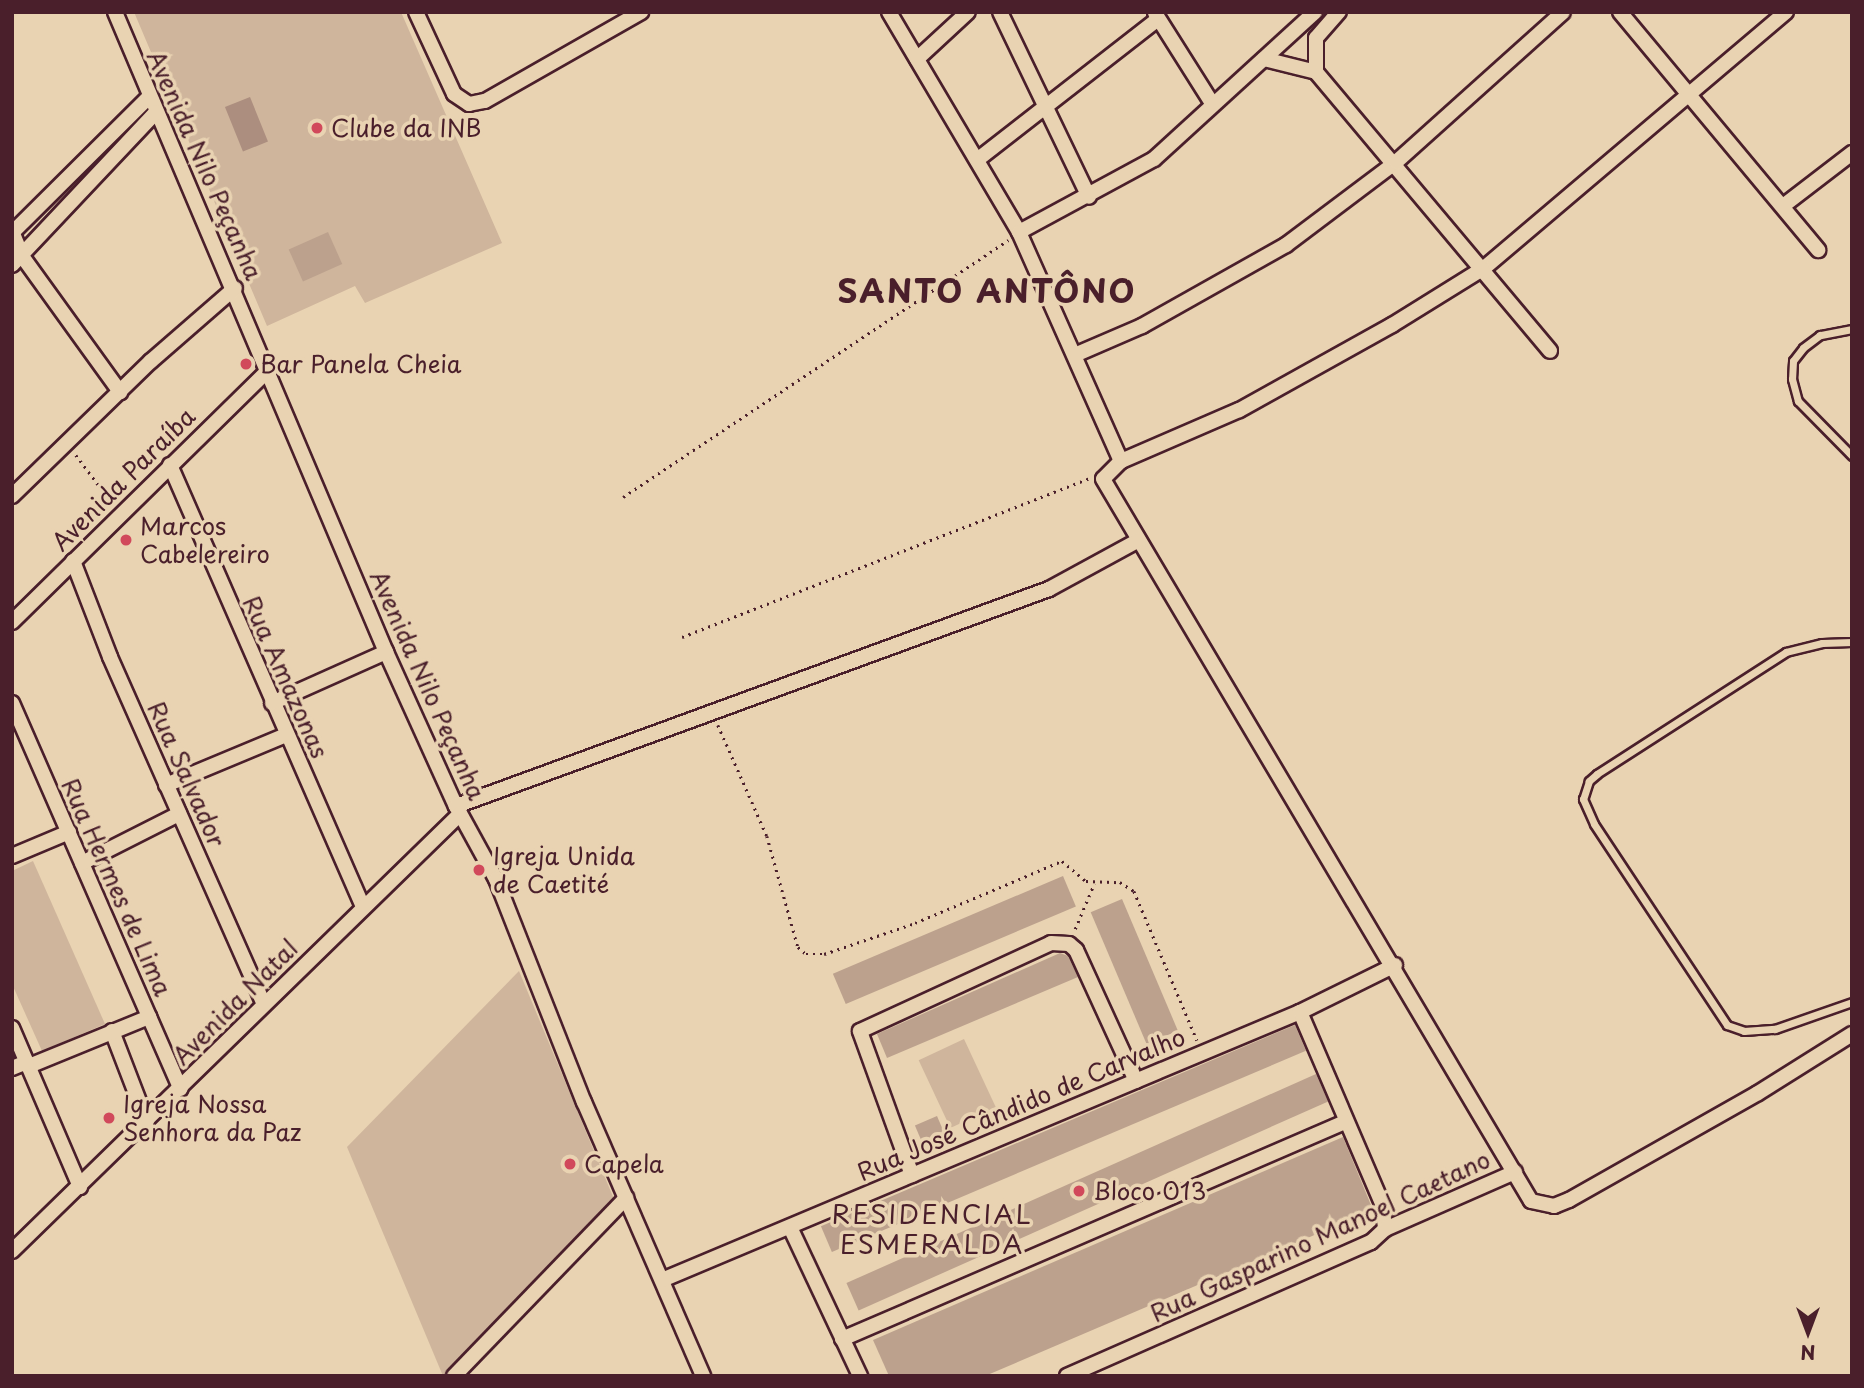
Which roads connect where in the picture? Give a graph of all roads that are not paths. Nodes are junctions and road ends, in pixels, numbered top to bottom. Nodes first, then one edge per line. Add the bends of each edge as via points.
1 (115, 12) edge
2 (416, 12) edge
3 (641, 12) edge
4 (889, 12) edge
5 (968, 12) edge
6 (1000, 12) edge
7 (1315, 12) edge
8 (1339, 12) edge
9 (1563, 12) edge
10 (1620, 12) edge
11 (1786, 12) edge
12 (1156, 16) edge
13 (917, 59) junction
14 (1264, 59) junction
15 (1316, 72) junction
16 (1692, 95) junction
17 (149, 97) junction
18 (1212, 103) junction
19 (1049, 107) junction
20 (156, 112) junction
21 (1852, 153) edge
22 (977, 160) junction
23 (1396, 162) junction
24 (1089, 197) junction
25 (1783, 206) junction
26 (12, 232) edge
27 (1019, 232) junction
28 (1818, 250) dead end
29 (17, 261) edge
30 (1484, 268) junction
31 (234, 288) junction
32 (1852, 329) edge
33 (1550, 351) dead end
34 (1077, 355) junction
35 (268, 370) junction
36 (120, 392) junction
37 (1852, 456) edge
38 (1121, 461) junction
39 (170, 465) junction
40 (12, 496) edge
41 (1139, 540) junction
42 (73, 561) junction
43 (12, 622) edge
44 (1852, 642) edge
45 (386, 652) junction
46 (12, 703) edge
47 (272, 703) junction
48 (286, 735) junction
49 (166, 785) junction
50 (458, 810) junction
51 (179, 814) junction
52 (69, 832) junction
53 (12, 856) edge
54 (82, 863) junction
55 (363, 907) junction
56 (1395, 965) junction
57 (1852, 1002) edge
58 (264, 1004) junction
59 (1300, 1012) junction
60 (149, 1017) junction
61 (12, 1028) edge
62 (112, 1031) junction
63 (1852, 1034) edge
64 (28, 1064) junction
65 (12, 1068) edge
66 (1136, 1081) junction
67 (181, 1089) junction
68 (147, 1122) junction
69 (1345, 1122) junction
70 (1515, 1172) junction
71 (912, 1175) junction
72 (80, 1187) junction
73 (626, 1198) junction
74 (790, 1227) junction
75 (1385, 1229) junction
76 (12, 1251) edge
77 (662, 1280) junction
78 (842, 1339) junction
79 (454, 1376) edge
80 (703, 1376) edge
81 (860, 1376) edge
82 (1067, 1376) edge

1 - 17 street, Avenida Nilo Peçanha
2 - 3 street via 454,94 469,104 485,101
4 - 13 street
5 - 13 street
6 - 19 street
7 - 14 street
8 - 15 street via 1316,38
9 - 23 street
10 - 16 street
11 - 16 street
12 - 18 street
12 - 19 street
13 - 22 street
14 - 15 street
14 - 18 street
15 - 23 street
16 - 25 street
16 - 30 street
17 - 20 street, Avenida Nilo Peçanha
17 - 26 street
18 - 24 street via 1154,159
19 - 22 street
19 - 24 street
20 - 29 street
20 - 31 street, Avenida Nilo Peçanha
21 - 25 street
22 - 27 street
23 - 30 street
23 - 34 street via 1236,277
24 - 27 street
25 - 28 street
26 - 29 street
27 - 34 street
29 - 36 street
30 - 33 street
30 - 38 street via 1239,410
31 - 35 street, Avenida Nilo Peçanha
31 - 36 street
32 - 37 lane via 1820,335 1803,348 1793,361 1792,379 1798,401
34 - 38 street
35 - 39 street, Avenida Paraíba
35 - 45 street, Avenida Nilo Peçanha
36 - 40 street
38 - 41 street via 1106,472 1104,484
39 - 42 street, Avenida Paraíba
39 - 47 street, Rua Amazonas
41 - 50 street via 1049,589
41 - 56 street
42 - 43 street, Avenida Paraíba
42 - 49 street, Rua Salvador
44 - 57 lane via 1822,643 1786,652 1597,774 1589,781 1583,799 1594,824 1727,1025 1744,1031 1775,1029
45 - 47 street
45 - 50 street, Avenida Nilo Peçanha
46 - 52 street, Rua Hermes de Lima
47 - 48 street, Rua Amazonas
48 - 49 street
48 - 55 street, Rua Amazonas
49 - 51 street, Rua Salvador
50 - 55 street, Avenida Natal
50 - 73 street, Avenida Nilo Peçanha via 496,880
51 - 54 street
51 - 58 street, Rua Salvador
52 - 53 street
52 - 54 street, Rua Hermes de Lima
54 - 60 street, Rua Hermes de Lima
55 - 58 street, Avenida Natal
56 - 59 street, Rua José Cândido de Carvalho
56 - 70 street
58 - 67 street, Avenida Natal
59 - 66 street, Rua José Cândido de Carvalho
59 - 69 street
60 - 62 street
60 - 67 street, Rua Hermes de Lima
61 - 64 street
62 - 64 street
62 - 68 street
63 - 70 street via 1759,1093 1554,1206 1531,1201
64 - 65 street
64 - 72 street
66 - 71 street, Rua José Cândido de Carvalho
66 - 71 street via 1076,950 1069,944 1051,943 863,1027 860,1036
67 - 68 street, Avenida Natal
68 - 72 street, Avenida Natal
69 - 75 street via 1382,1203
69 - 78 street
70 - 75 street, Rua Gasparino Manoel Caetano
71 - 74 street, Rua José Cândido de Carvalho
72 - 76 street, Avenida Natal
73 - 77 street, Avenida Nilo Peçanha
73 - 79 street
74 - 77 street, Rua José Cândido de Carvalho
74 - 78 street
75 - 82 street, Rua Gasparino Manoel Caetano via 1371,1242
77 - 80 street, Avenida Nilo Peçanha
78 - 81 street

